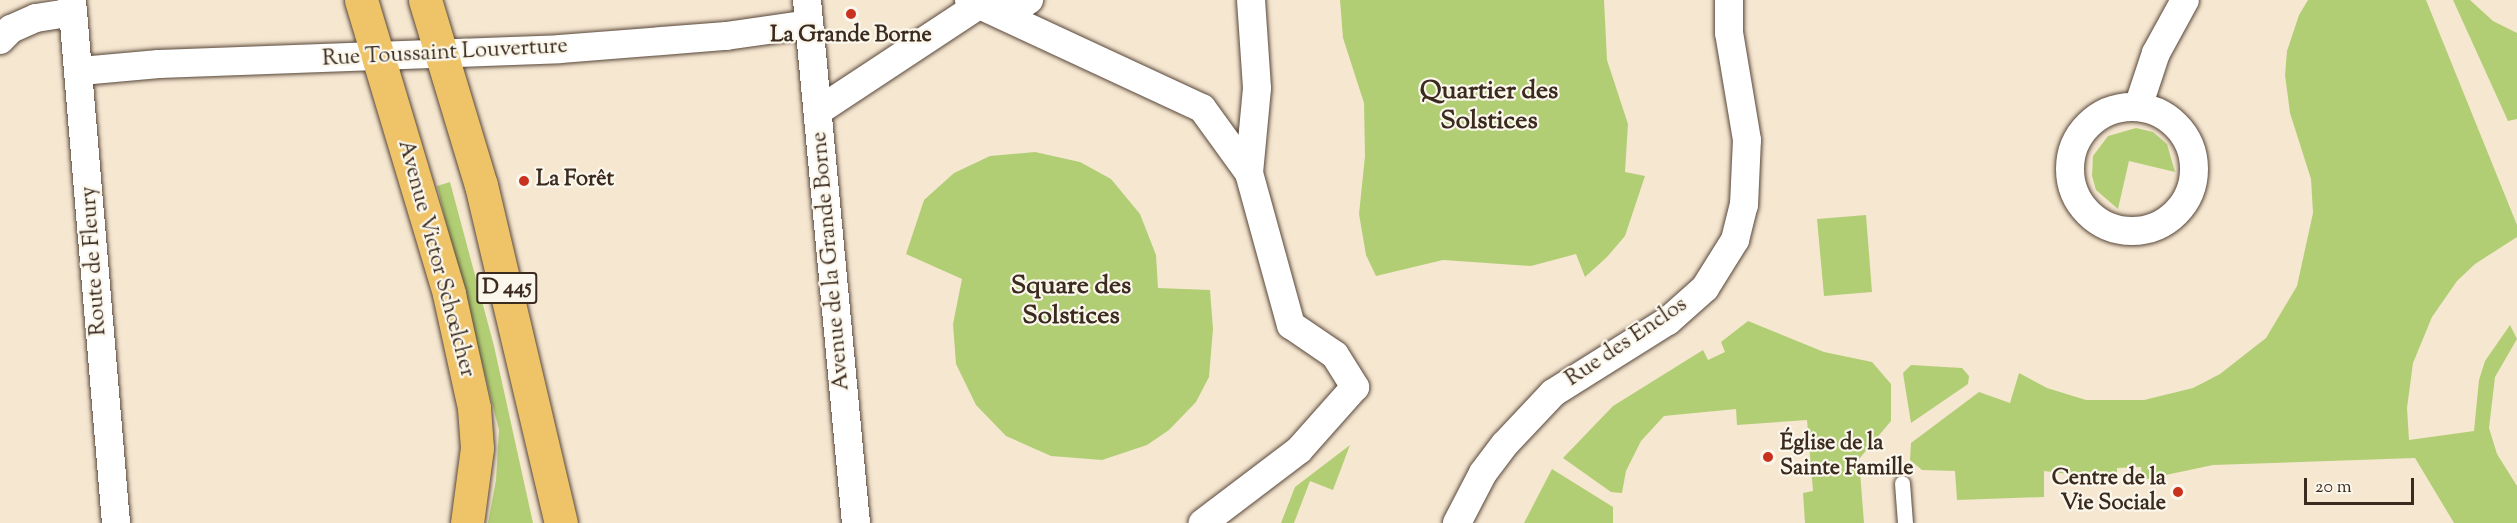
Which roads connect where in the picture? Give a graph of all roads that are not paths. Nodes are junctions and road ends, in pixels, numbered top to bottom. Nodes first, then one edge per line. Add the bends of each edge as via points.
1 (361, 0) edge
2 (425, 0) edge
3 (1029, 0) edge
4 (1251, 0) edge
5 (1729, 0) edge
6 (2185, 0) edge
7 (72, 6) edge
8 (984, 7) edge
9 (808, 12) edge
10 (0, 40) edge
11 (444, 55) junction
12 (379, 58) junction
13 (81, 71) junction
14 (2138, 107) junction
15 (818, 111) junction
16 (1249, 173) junction
17 (1902, 483) dead end
18 (116, 523) edge
19 (467, 523) edge
20 (561, 523) edge
21 (856, 523) edge
22 (1203, 523) edge
23 (1457, 523) edge
24 (1905, 523) edge

1 - 12 main road, Avenue Victor Schœlcher / D 445
2 - 11 main road, D 445
3 - 8 street
4 - 16 street via 1257,88
5 - 23 street, Rue des Enclos via 1729,33 1747,140 1744,205 1735,240 1705,288 1668,321 1553,393 1499,451
6 - 14 street via 2156,53
7 - 10 street via 11,29
7 - 13 street, Route de Fleury
8 - 15 street
8 - 16 street via 1202,108
9 - 11 street, Rue Toussaint Louverture via 726,36
9 - 15 street, Avenue de la Grande Borne
11 - 12 street, Rue Toussaint Louverture
11 - 20 main road, D 445 via 504,272
12 - 13 street, Rue Toussaint Louverture via 159,64
12 - 19 main road, Avenue Victor Schœlcher / D 445 via 448,294 474,408 477,448
13 - 18 street, Route de Fleury
14 - 14 street via 2118,108 2099,116 2084,129 2074,146 2070,165 2071,184 2079,203 2092,218 2109,228 2130,232 2151,229 2170,219 2185,203 2193,184 2194,162 2188,142 2176,125 2158,112
15 - 21 street, Avenue de la Grande Borne
16 - 22 street via 1291,325 1335,355 1355,387 1299,450
17 - 24 lane

